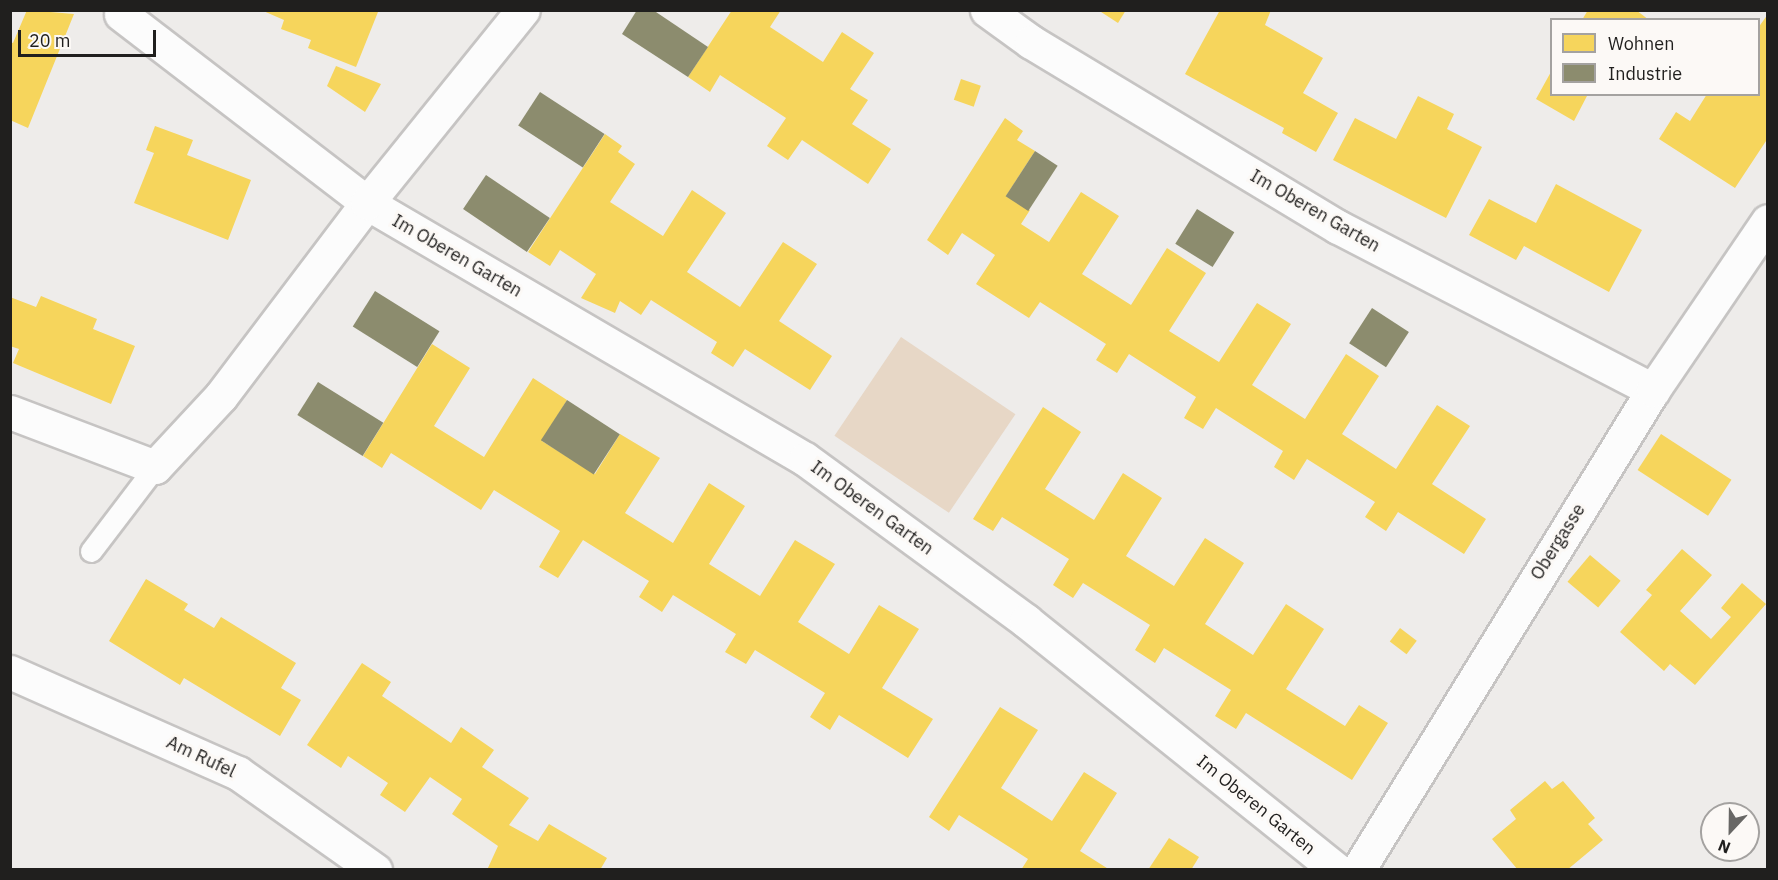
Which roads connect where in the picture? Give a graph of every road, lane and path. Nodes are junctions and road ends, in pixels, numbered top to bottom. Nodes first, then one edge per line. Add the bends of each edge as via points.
1 (523, 10) edge
2 (987, 10) edge
3 (120, 14) dead end
4 (367, 203) junction
5 (1767, 221) edge
6 (1653, 390) junction
7 (10, 412) edge
8 (154, 467) junction
9 (91, 551) dead end
10 (10, 672) edge
11 (375, 870) edge
12 (1337, 870) edge
13 (1358, 870) edge

1 - 4 street
2 - 6 street, Im Oberen Garten via 1031,42 1338,227
3 - 4 street, Im Oberen Garten
4 - 8 street via 221,396
4 - 12 street, Im Oberen Garten via 805,459 1026,621
5 - 6 street, Obergasse
6 - 13 street, Obergasse
7 - 8 street
8 - 9 lane
10 - 11 street, Am Rufel via 238,773

